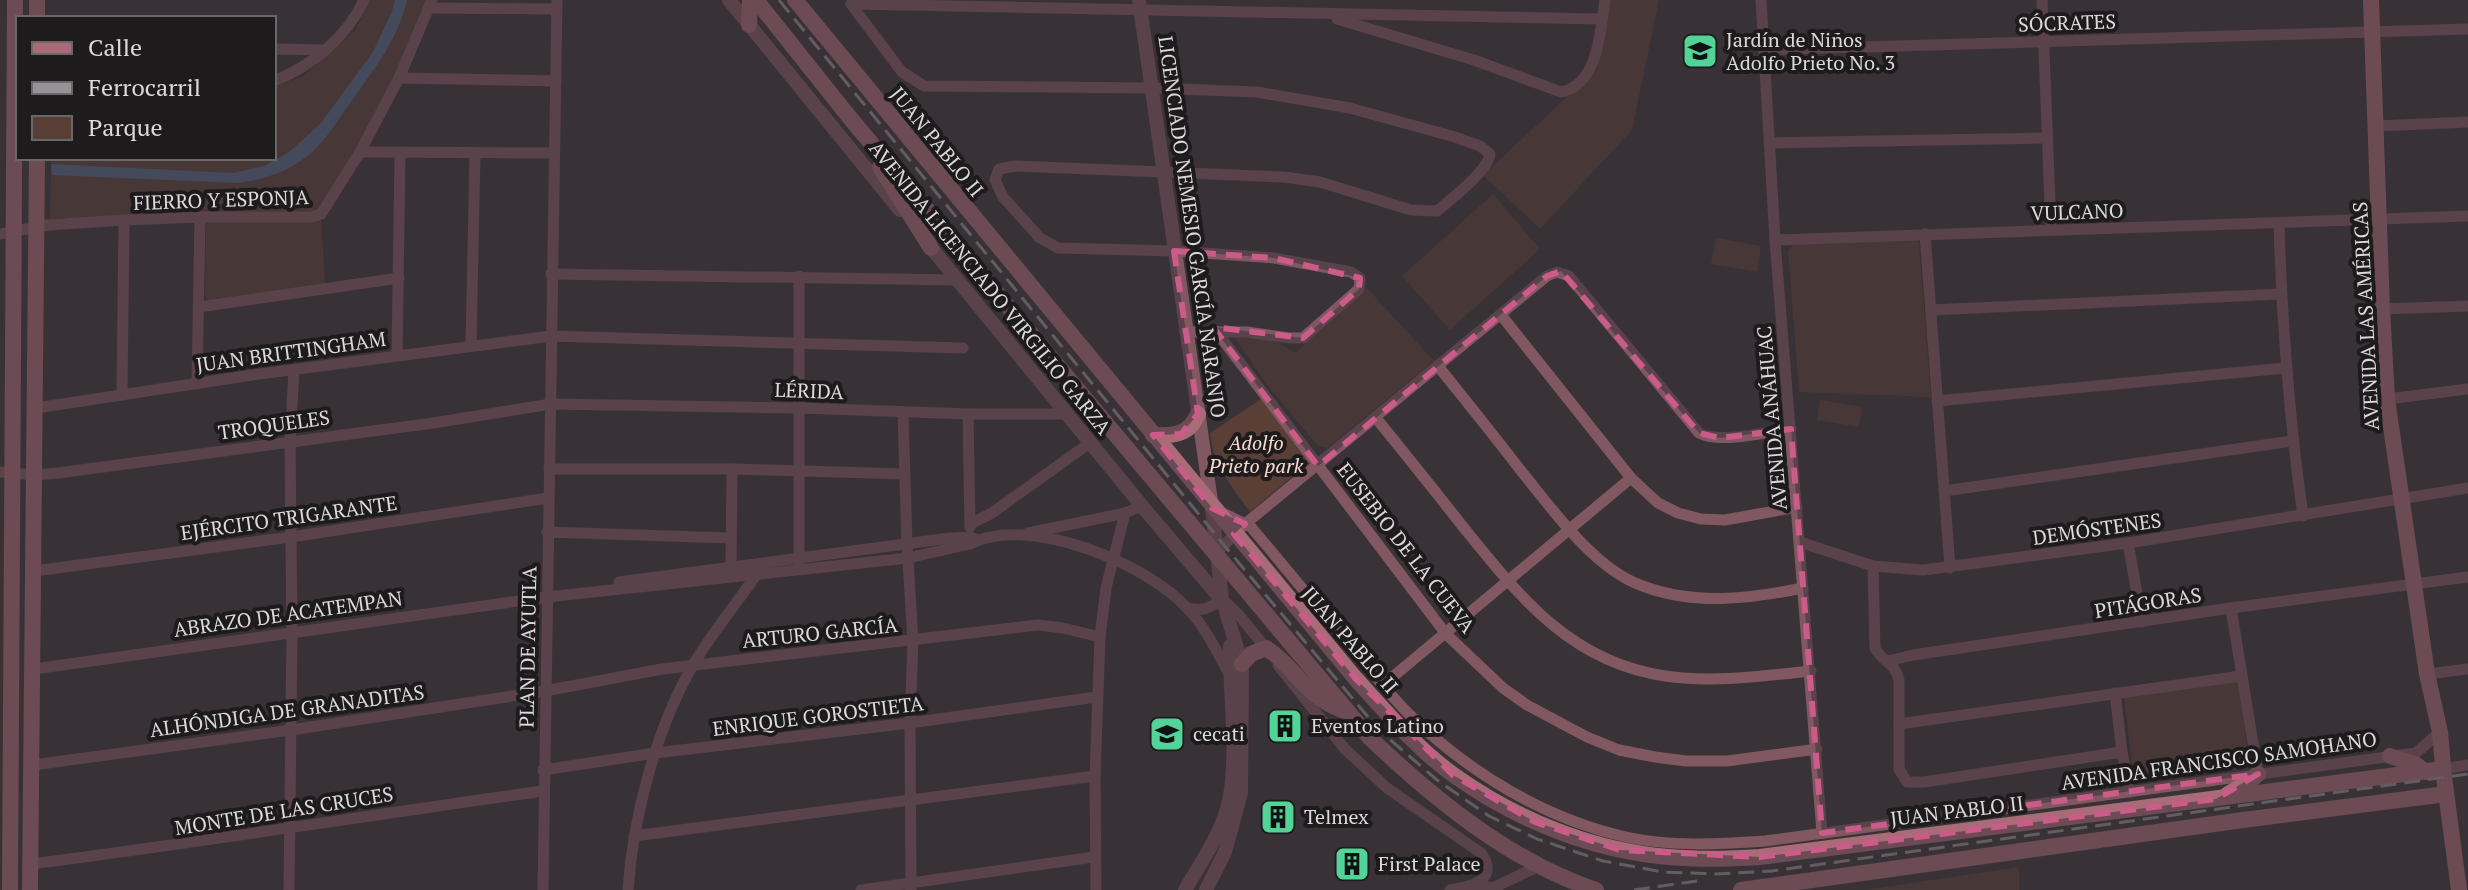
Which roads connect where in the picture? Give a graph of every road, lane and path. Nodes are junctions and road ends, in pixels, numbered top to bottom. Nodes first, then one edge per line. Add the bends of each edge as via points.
1 (15, 0) edge
2 (364, 0) edge
3 (729, 0) edge
4 (753, 0) edge
5 (795, 0) edge
6 (1605, 0) edge
7 (1761, 0) edge
8 (2042, 0) edge
9 (2371, 0) edge
10 (430, 4) edge
11 (556, 5) edge
12 (1140, 5) edge
13 (1322, 14) junction
14 (1602, 19) junction
15 (749, 25) junction
16 (2468, 29) edge
17 (2371, 32) junction
18 (2044, 41) junction
19 (8, 42) edge
20 (276, 49) edge
21 (325, 50) junction
22 (1763, 50) junction
23 (399, 78) junction
24 (276, 80) edge
25 (556, 81) junction
26 (1153, 88) junction
27 (850, 118) junction
28 (8, 119) edge
29 (2468, 122) edge
30 (2377, 126) junction
31 (2047, 138) junction
32 (1769, 143) junction
33 (360, 152) junction
34 (475, 153) junction
35 (553, 153) junction
36 (400, 154) junction
37 (37, 160) edge
38 (1163, 170) junction
39 (2468, 216) edge
40 (200, 217) junction
41 (124, 220) junction
42 (2380, 220) junction
43 (2279, 224) junction
44 (2051, 230) junction
45 (19, 231) edge
46 (1925, 234) junction
47 (1775, 240) junction
48 (931, 248) junction
49 (1174, 251) junction
50 (551, 274) junction
51 (799, 276) junction
52 (399, 278) junction
53 (957, 280) junction
54 (2281, 294) junction
55 (2468, 306) edge
56 (199, 307) junction
57 (2382, 309) junction
58 (1931, 310) junction
59 (6, 311) edge
60 (1501, 315) junction
61 (1216, 331) junction
62 (1185, 332) junction
63 (551, 336) junction
64 (799, 342) junction
65 (471, 345) junction
66 (963, 348) dead end
67 (397, 355) junction
68 (1438, 366) junction
69 (2285, 368) junction
70 (294, 370) junction
71 (197, 384) junction
72 (2468, 389) edge
73 (7, 391) edge
74 (122, 395) junction
75 (2387, 399) junction
76 (1937, 401) junction
77 (551, 404) junction
78 (36, 408) junction
79 (801, 408) junction
80 (903, 413) junction
81 (968, 414) junction
82 (1066, 414) junction
83 (1198, 414) junction
84 (1376, 418) junction
85 (1791, 429) junction
86 (1153, 435) junction
87 (290, 441) junction
88 (2292, 441) junction
89 (1091, 442) junction
90 (1318, 466) junction
91 (549, 469) junction
92 (732, 469) junction
93 (800, 471) junction
94 (6, 473) edge
95 (904, 474) junction
96 (36, 475) junction
97 (1631, 478) junction
98 (2468, 488) edge
99 (1944, 491) junction
100 (548, 498) junction
101 (2401, 499) junction
102 (1142, 506) junction
103 (1797, 507) junction
104 (1212, 508) junction
105 (1125, 513) junction
106 (2303, 516) junction
107 (1240, 529) junction
108 (1569, 531) junction
109 (547, 532) junction
110 (1020, 534) junction
111 (972, 536) junction
112 (291, 537) junction
113 (730, 538) junction
114 (1800, 542) junction
115 (2128, 543) junction
116 (907, 544) junction
117 (1216, 553) junction
118 (908, 558) junction
119 (1115, 559) junction
120 (6, 561) edge
121 (799, 564) junction
122 (1873, 566) junction
123 (731, 567) junction
124 (1950, 568) junction
125 (34, 571) junction
126 (757, 574) junction
127 (2468, 577) edge
128 (1508, 582) junction
129 (2413, 585) junction
130 (1803, 588) junction
131 (547, 594) junction
132 (1222, 599) junction
133 (1188, 608) junction
134 (2231, 608) junction
135 (2142, 622) junction
136 (292, 632) junction
137 (1231, 633) junction
138 (1446, 634) junction
139 (1100, 637) junction
140 (6, 641) edge
141 (913, 641) junction
142 (1266, 648) junction
143 (1888, 661) junction
144 (1242, 664) junction
145 (693, 666) junction
146 (34, 669) junction
147 (2468, 669) edge
148 (1811, 671) junction
149 (2427, 674) junction
150 (2241, 676) junction
151 (1233, 680) junction
152 (1383, 685) junction
153 (545, 691) junction
154 (2115, 693) junction
155 (1096, 697) junction
156 (1344, 711) junction
157 (910, 723) junction
158 (1899, 724) junction
159 (5, 725) edge
160 (291, 730) junction
161 (2440, 732) junction
162 (1817, 749) junction
163 (2122, 752) junction
164 (655, 753) junction
165 (2390, 756) junction
166 (33, 765) junction
167 (2468, 765) edge
168 (543, 770) junction
169 (2435, 771) junction
170 (2258, 774) junction
171 (1095, 776) junction
172 (543, 791) junction
173 (2130, 792) junction
174 (2446, 794) junction
175 (2216, 799) junction
176 (910, 801) junction
177 (5, 809) edge
178 (31, 809) junction
179 (290, 826) junction
180 (1822, 833) junction
181 (634, 836) junction
182 (1094, 857) junction
183 (31, 864) junction
184 (1539, 866) junction
185 (1476, 885) junction
186 (911, 887) edge
187 (10, 890) edge
188 (30, 890) edge
189 (289, 890) edge
190 (541, 890) edge
191 (628, 890) edge
192 (861, 890) edge
193 (1096, 890) edge
194 (1185, 890) edge
195 (1206, 890) edge
196 (1450, 890) edge
197 (1596, 890) edge
198 (1741, 890) edge
199 (2459, 890) edge

1 - 19 main road
2 - 21 street via 350,26
3 - 15 street, AVENIDA LICENCIADO VIRGILIO GARZA
4 - 15 main road
4 - 27 main road
5 - 86 main road, JUAN PABLO II
6 - 14 street
7 - 22 street, AVENIDA ANÁHUAC
8 - 18 street
9 - 17 main road, AVENIDA LAS AMÉRICAS
10 - 11 street
10 - 23 street, FIERRO Y ESPONJA
11 - 25 street, PLAN DE AYUTLA
12 - 13 street
12 - 26 street, LICENCIADO NEMESIO GARCÍA NARANJO
12 - 26 street via 851,4 902,72 924,86
13 - 14 street
13 - 14 street via 1561,92 1572,90 1593,65
15 - 48 street, AVENIDA LICENCIADO VIRGILIO GARZA
16 - 17 street, SÓCRATES
17 - 18 street, SÓCRATES
17 - 30 main road, AVENIDA LAS AMÉRICAS
18 - 22 street, SÓCRATES
18 - 31 street
19 - 28 main road
20 - 21 street
21 - 24 street
22 - 32 street, AVENIDA ANÁHUAC
23 - 25 street
23 - 33 street, FIERRO Y ESPONJA
25 - 35 street, PLAN DE AYUTLA
26 - 38 street, LICENCIADO NEMESIO GARCÍA NARANJO
26 - 38 street via 1257,92 1350,108 1455,137 1490,154 1483,169 1437,211 1411,210 1320,182
27 - 48 main road
27 - 117 main road
28 - 45 main road
29 - 30 street
30 - 42 main road, AVENIDA LAS AMÉRICAS
31 - 32 street
31 - 44 street
32 - 47 street, AVENIDA ANÁHUAC
33 - 36 street
33 - 40 street, FIERRO Y ESPONJA via 321,214
34 - 35 street
34 - 36 street
34 - 65 street
35 - 50 street, PLAN DE AYUTLA
36 - 52 street
37 - 45 main road
38 - 49 street, LICENCIADO NEMESIO GARCÍA NARANJO
38 - 49 street via 1016,166 996,174 1003,197 1048,244
39 - 42 street, VULCANO
40 - 41 street, FIERRO Y ESPONJA
40 - 56 street
41 - 45 street, FIERRO Y ESPONJA
41 - 74 street
42 - 43 street, VULCANO
42 - 57 main road, AVENIDA LAS AMÉRICAS
43 - 44 street, VULCANO
43 - 54 street
44 - 46 street, VULCANO
45 - 59 main road
45 - 78 main road
46 - 47 street, VULCANO
46 - 58 street
47 - 85 street, AVENIDA ANÁHUAC
48 - 53 street, AVENIDA LICENCIADO VIRGILIO GARZA
49 - 61 street via 1274,258 1351,272 1362,282 1303,338
49 - 62 street, LICENCIADO NEMESIO GARCÍA NARANJO
50 - 51 street
50 - 63 street, PLAN DE AYUTLA
51 - 53 street
51 - 64 street
52 - 56 street
52 - 67 street
53 - 82 street, AVENIDA LICENCIADO VIRGILIO GARZA
54 - 58 street
54 - 69 street
55 - 57 street
56 - 71 street
57 - 75 main road, AVENIDA LAS AMÉRICAS
58 - 76 street
59 - 73 main road
60 - 68 street
60 - 85 street via 1547,276 1561,271 1699,433 1720,438
60 - 97 street
61 - 62 street
61 - 90 street, EUSEBIO DE LA CUEVA
62 - 83 street, LICENCIADO NEMESIO GARCÍA NARANJO
63 - 64 street, JUAN BRITTINGHAM
63 - 65 street, JUAN BRITTINGHAM
63 - 77 street, PLAN DE AYUTLA
64 - 66 street, JUAN BRITTINGHAM
64 - 79 street
65 - 67 street, JUAN BRITTINGHAM
67 - 70 street, JUAN BRITTINGHAM
68 - 84 street
68 - 108 street
69 - 76 street
69 - 88 street
70 - 71 street, JUAN BRITTINGHAM
70 - 87 street
71 - 74 street, JUAN BRITTINGHAM
72 - 75 street
73 - 94 main road
74 - 78 street, JUAN BRITTINGHAM
75 - 101 main road, AVENIDA LAS AMÉRICAS
76 - 99 street
77 - 79 street, LÉRIDA
77 - 87 street, TROQUELES
77 - 91 street, PLAN DE AYUTLA
78 - 96 main road
79 - 80 street, LÉRIDA
79 - 93 street
80 - 81 street, LÉRIDA
80 - 95 street
81 - 82 street, LÉRIDA
81 - 111 street
82 - 89 street, AVENIDA LICENCIADO VIRGILIO GARZA
83 - 86 main road via 1181,434
83 - 104 street, LICENCIADO NEMESIO GARCÍA NARANJO
84 - 90 street
84 - 128 street
85 - 103 street, AVENIDA ANÁHUAC
86 - 104 main road, JUAN PABLO II
87 - 96 street, TROQUELES
87 - 112 street
88 - 99 street
88 - 106 street
89 - 102 street, AVENIDA LICENCIADO VIRGILIO GARZA
89 - 111 street via 992,513
90 - 107 street
90 - 138 street, EUSEBIO DE LA CUEVA
91 - 92 street
91 - 100 street, PLAN DE AYUTLA
92 - 93 street
92 - 113 street
93 - 95 street
93 - 121 street
94 - 96 street, TROQUELES
94 - 120 main road
95 - 116 street
96 - 125 main road
97 - 103 street via 1658,503 1701,519
97 - 108 street
98 - 101 street, DEMÓSTENES
99 - 124 street
100 - 109 street, PLAN DE AYUTLA
100 - 112 street, EJÉRCITO TRIGARANTE
101 - 106 street, DEMÓSTENES
101 - 129 main road, AVENIDA LAS AMÉRICAS
102 - 105 street
102 - 132 street, AVENIDA LICENCIADO VIRGILIO GARZA
103 - 114 street, AVENIDA ANÁHUAC
104 - 107 main road, JUAN PABLO II
104 - 117 street, LICENCIADO NEMESIO GARCÍA NARANJO
105 - 110 street
105 - 119 street
106 - 115 street, DEMÓSTENES
107 - 117 street
107 - 152 street, AVENIDA FRANCISCO SAMOHANO via 1251,527
107 - 175 main road, JUAN PABLO II via 1355,678 1419,747 1496,803 1620,850 1667,857 1760,857
108 - 128 street
108 - 130 street via 1610,567 1637,584 1669,594 1728,599
109 - 113 street
109 - 131 street, PLAN DE AYUTLA
110 - 111 street
110 - 119 street
111 - 116 street
111 - 118 street
112 - 125 street, EJÉRCITO TRIGARANTE
112 - 136 street
113 - 123 street
114 - 122 street, DEMÓSTENES
114 - 130 street, AVENIDA ANÁHUAC
115 - 124 street, DEMÓSTENES
115 - 135 street
116 - 118 street
116 - 121 street
117 - 132 street, LICENCIADO NEMESIO GARCÍA NARANJO
117 - 156 main road
118 - 121 street
118 - 141 street
119 - 133 street
119 - 139 street
120 - 140 main road
121 - 123 street
121 - 126 street
122 - 124 street, DEMÓSTENES
122 - 143 street via 1875,648
123 - 131 street
125 - 146 main road
126 - 131 street
126 - 145 street
127 - 129 street, PITÁGORAS
128 - 138 street
128 - 148 street via 1551,626 1629,668 1698,680
129 - 134 street, PITÁGORAS
129 - 149 main road, AVENIDA LAS AMÉRICAS
130 - 148 street, AVENIDA ANÁHUAC
131 - 136 street, ABRAZO DE ACATEMPAN
131 - 153 street, PLAN DE AYUTLA
132 - 133 street via 1202,610
132 - 137 street, LICENCIADO NEMESIO GARCÍA NARANJO
132 - 142 street
133 - 151 street
134 - 135 street, PITÁGORAS
134 - 150 street
135 - 143 street, PITÁGORAS
136 - 146 street, ABRAZO DE ACATEMPAN
136 - 160 street
137 - 144 street
137 - 151 street
138 - 152 street
138 - 162 street, EUSEBIO DE LA CUEVA via 1527,705 1619,750 1686,761 1727,761
139 - 141 street, ARTURO GARCÍA via 1038,625
139 - 155 street
140 - 159 main road
141 - 145 street, ARTURO GARCÍA
141 - 157 street
142 - 144 main road
142 - 156 main road via 1313,695
142 - 185 street via 1345,749 1387,788 1481,853 1486,873
143 - 158 street via 1899,680
144 - 195 street via 1241,793 1225,852
145 - 153 street, ARTURO GARCÍA
145 - 164 street
146 - 166 main road
147 - 149 street
148 - 162 street, AVENIDA ANÁHUAC
149 - 161 main road, AVENIDA LAS AMÉRICAS
150 - 154 street
150 - 170 street
151 - 194 street via 1229,804
152 - 180 street, AVENIDA FRANCISCO SAMOHANO via 1410,716 1486,776 1551,813 1585,825 1680,843
153 - 160 street, ALHÓNDIGA DE GRANADITAS
153 - 168 street, PLAN DE AYUTLA
154 - 158 street
154 - 163 street
155 - 157 street, ENRIQUE GOROSTIETA
155 - 171 street
156 - 184 main road via 1439,800
157 - 164 street, ENRIQUE GOROSTIETA
157 - 176 street
158 - 163 street via 1899,769 1907,782
159 - 177 main road
160 - 166 street, ALHÓNDIGA DE GRANADITAS
160 - 179 street
161 - 165 street, AVENIDA FRANCISCO SAMOHANO via 2416,753
161 - 169 main road, AVENIDA LAS AMÉRICAS
162 - 180 street, AVENIDA ANÁHUAC
163 - 173 street
164 - 168 street, ENRIQUE GOROSTIETA
164 - 181 street
165 - 169 main road
165 - 170 street, AVENIDA FRANCISCO SAMOHANO
166 - 178 main road
167 - 169 street
168 - 172 street, PLAN DE AYUTLA
169 - 174 main road
169 - 175 main road, JUAN PABLO II
170 - 173 street, AVENIDA FRANCISCO SAMOHANO
170 - 175 main road
171 - 176 street
171 - 182 street
172 - 179 street, MONTE DE LAS CRUCES
172 - 190 street, PLAN DE AYUTLA
173 - 180 street, AVENIDA FRANCISCO SAMOHANO
174 - 198 main road
174 - 199 main road
176 - 181 street
176 - 186 street
177 - 178 street
177 - 187 main road
178 - 183 main road
179 - 183 street, MONTE DE LAS CRUCES
179 - 189 street
181 - 191 street
182 - 186 street
182 - 193 street
183 - 188 main road
184 - 185 street via 1493,888
184 - 197 main road
185 - 196 street
186 - 192 street

